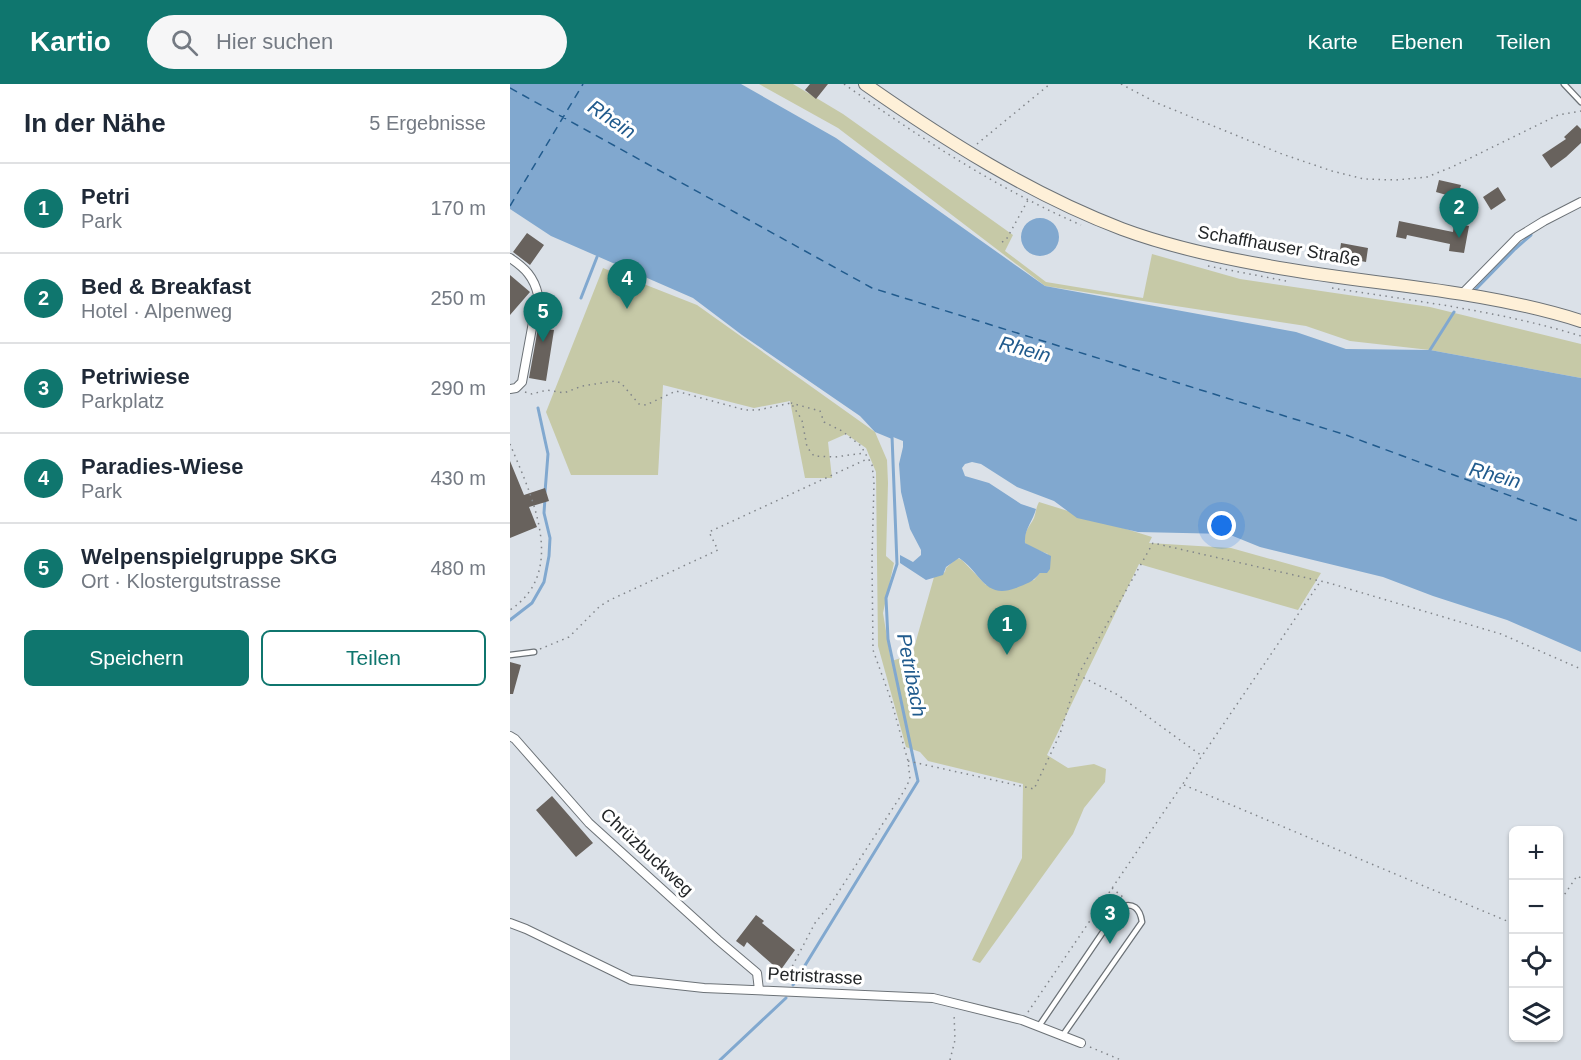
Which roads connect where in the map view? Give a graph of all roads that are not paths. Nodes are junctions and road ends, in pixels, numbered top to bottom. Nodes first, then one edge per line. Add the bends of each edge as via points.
1 (865, 84) edge
2 (1564, 84) edge
3 (1581, 102) edge
4 (1577, 205) edge
5 (510, 258) edge
6 (1461, 295) junction
7 (1581, 321) edge
8 (513, 389) edge
9 (534, 652) road end
10 (510, 655) edge
11 (510, 736) edge
12 (510, 923) edge
13 (759, 990) junction
14 (1039, 1026) junction
15 (1063, 1035) junction
16 (1081, 1043) road end

1 - 6 main road, Schaffhauser Straße via 970,153 1040,192 1133,232 1265,266
2 - 3 lane
4 - 6 street via 1518,237
5 - 8 street via 535,280 538,295 522,382
6 - 7 main road, Schaffhauser Straße
9 - 10 lane
11 - 13 street, Chrüzbuckweg via 589,823 757,972
12 - 13 street, Petristrasse via 631,980
13 - 14 street, Petristrasse via 933,999
14 - 15 street, Petristrasse
14 - 15 lane via 1120,906 1134,906 1142,922
15 - 16 street, Petristrasse

